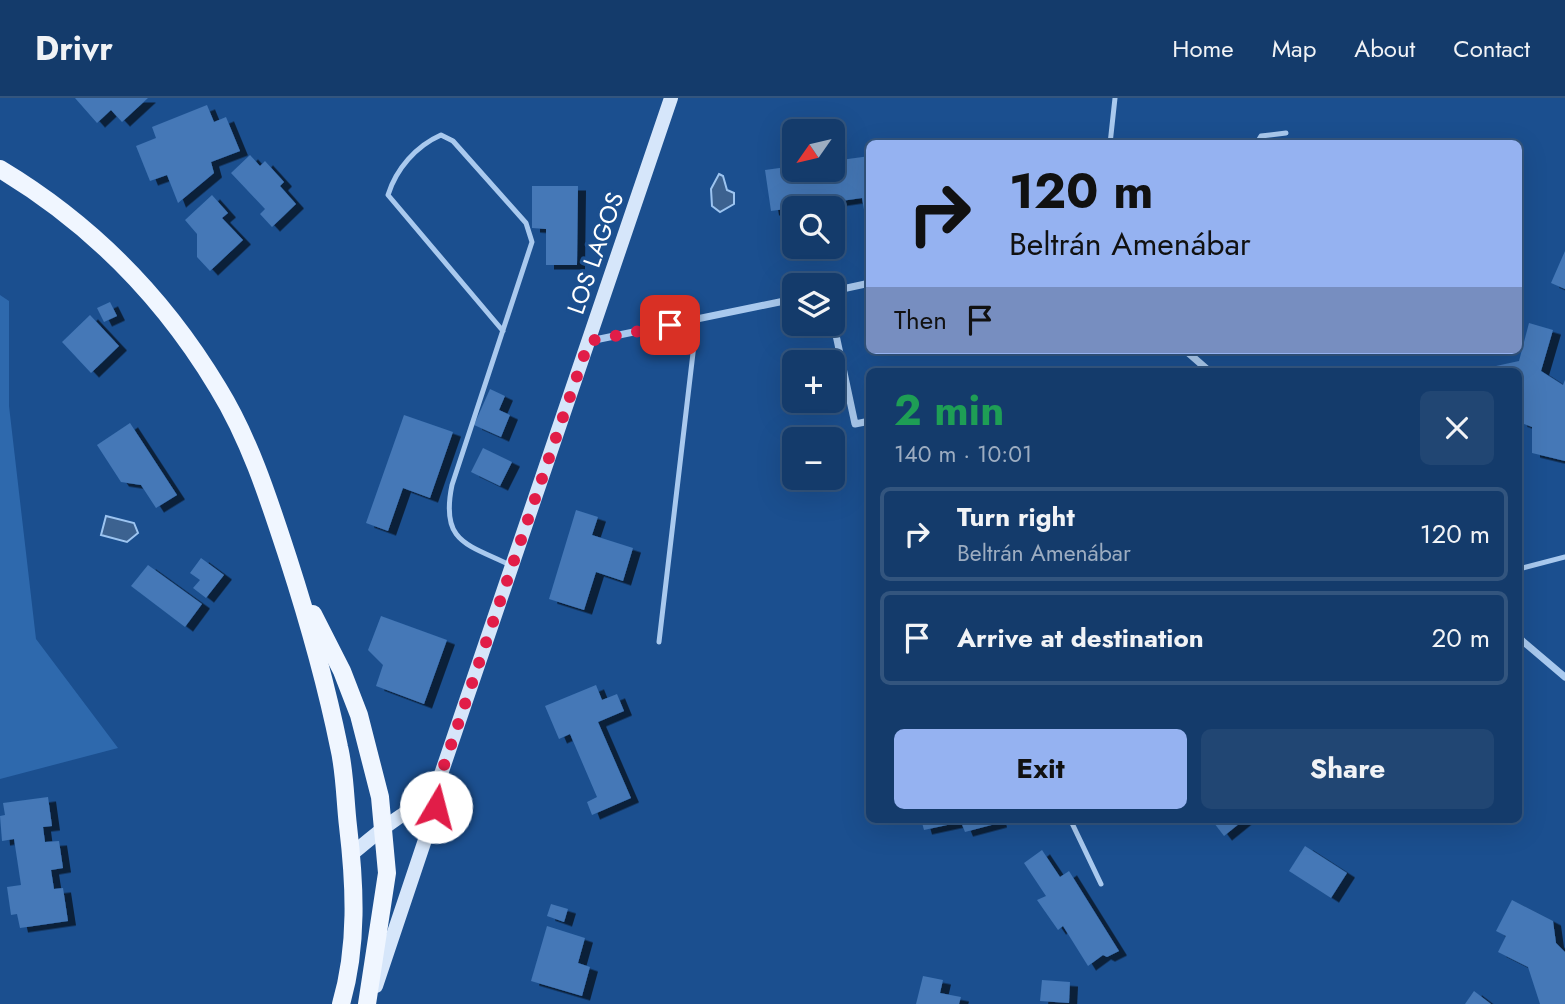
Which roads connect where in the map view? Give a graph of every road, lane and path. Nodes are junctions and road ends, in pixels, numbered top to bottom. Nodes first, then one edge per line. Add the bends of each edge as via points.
1 (671, 98) edge
2 (1115, 98) edge
3 (1286, 133) dead end
4 (1110, 140) edge
5 (1258, 140) edge
6 (0, 169) edge
7 (866, 284) edge
8 (845, 288) edge
9 (782, 301) edge
10 (697, 319) junction
11 (503, 331) junction
12 (836, 336) edge
13 (589, 341) junction
14 (1190, 354) edge
15 (1206, 368) edge
16 (866, 422) edge
17 (1565, 557) edge
18 (512, 566) junction
19 (1522, 568) edge
20 (297, 587) junction
21 (1522, 641) edge
22 (659, 642) dead end
23 (1565, 677) edge
24 (439, 780) junction
25 (1071, 823) edge
26 (382, 829) junction
27 (352, 854) junction
28 (1101, 884) dead end
29 (341, 1004) edge
30 (368, 1004) edge

1 - 13 main road, LOS LAGOS
2 - 4 lane
3 - 5 lane
6 - 20 main road via 48,200 100,243 147,290 197,354 238,425 271,504
7 - 8 street
9 - 10 street
10 - 13 street
10 - 22 lane
11 - 11 lane via 388,195 394,176 426,141 441,135 453,141 526,223 533,242
11 - 18 lane via 447,509 461,542
12 - 16 street via 855,424
13 - 18 main road, LOS LAGOS
14 - 15 street
17 - 19 lane
18 - 24 main road, LOS LAGOS
20 - 26 main road via 342,671 359,715 380,797
20 - 27 main road via 340,749
21 - 23 street
24 - 26 main road, LOS LAGOS via 416,808
24 - 30 main road, LOS LAGOS via 436,807
25 - 28 lane
26 - 27 main road, LOS LAGOS
26 - 30 main road via 387,873
27 - 29 main road via 351,955

